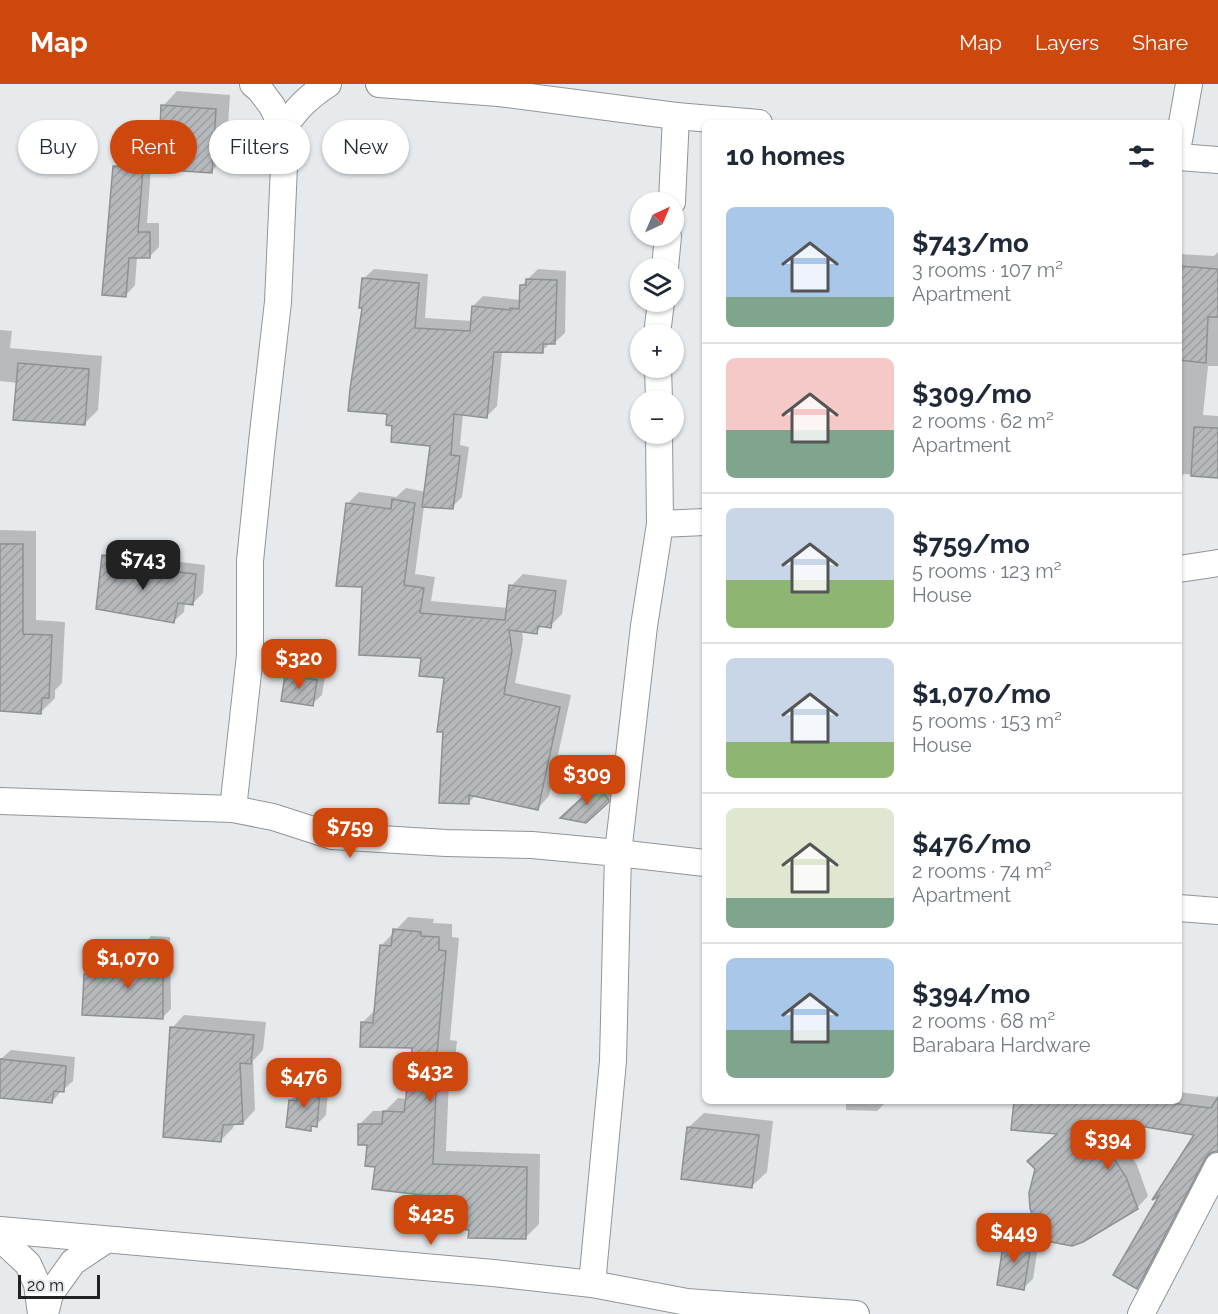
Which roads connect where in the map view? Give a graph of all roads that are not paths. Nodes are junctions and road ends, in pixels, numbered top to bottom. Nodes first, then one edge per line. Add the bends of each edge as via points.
1 (253, 84) edge
2 (328, 84) edge
3 (379, 84) edge
4 (570, 84) edge
5 (1189, 84) edge
6 (502, 88) edge
7 (588, 105) junction
8 (676, 116) junction
9 (279, 120) edge
10 (289, 120) edge
11 (723, 120) edge
12 (1182, 123) edge
13 (1182, 157) edge
14 (1218, 160) edge
15 (284, 174) edge
16 (672, 192) edge
17 (659, 444) edge
18 (702, 522) edge
19 (660, 524) junction
20 (1218, 563) edge
21 (1182, 569) edge
22 (0, 801) edge
23 (234, 809) junction
24 (618, 853) junction
25 (702, 863) edge
26 (1182, 908) edge
27 (1218, 911) edge
28 (1218, 1166) edge
29 (0, 1230) edge
30 (0, 1238) edge
31 (106, 1240) junction
32 (591, 1284) junction
33 (40, 1314) edge
34 (45, 1314) edge
35 (856, 1314) edge
36 (1141, 1314) edge

1 - 9 street
2 - 10 street via 305,101
3 - 6 street
4 - 7 street
5 - 12 street
6 - 7 street
7 - 8 street
8 - 11 street
8 - 16 street
13 - 14 street
15 - 23 street via 278,302 250,561 250,654
17 - 19 street
18 - 19 street
19 - 24 street
20 - 21 street
22 - 23 street
23 - 24 street via 332,836
24 - 25 street
24 - 32 street via 613,1061
26 - 27 street
28 - 36 street
29 - 31 street
30 - 33 street via 27,1264 37,1284
31 - 32 street
31 - 34 street via 73,1262 50,1294
32 - 35 street via 687,1302

